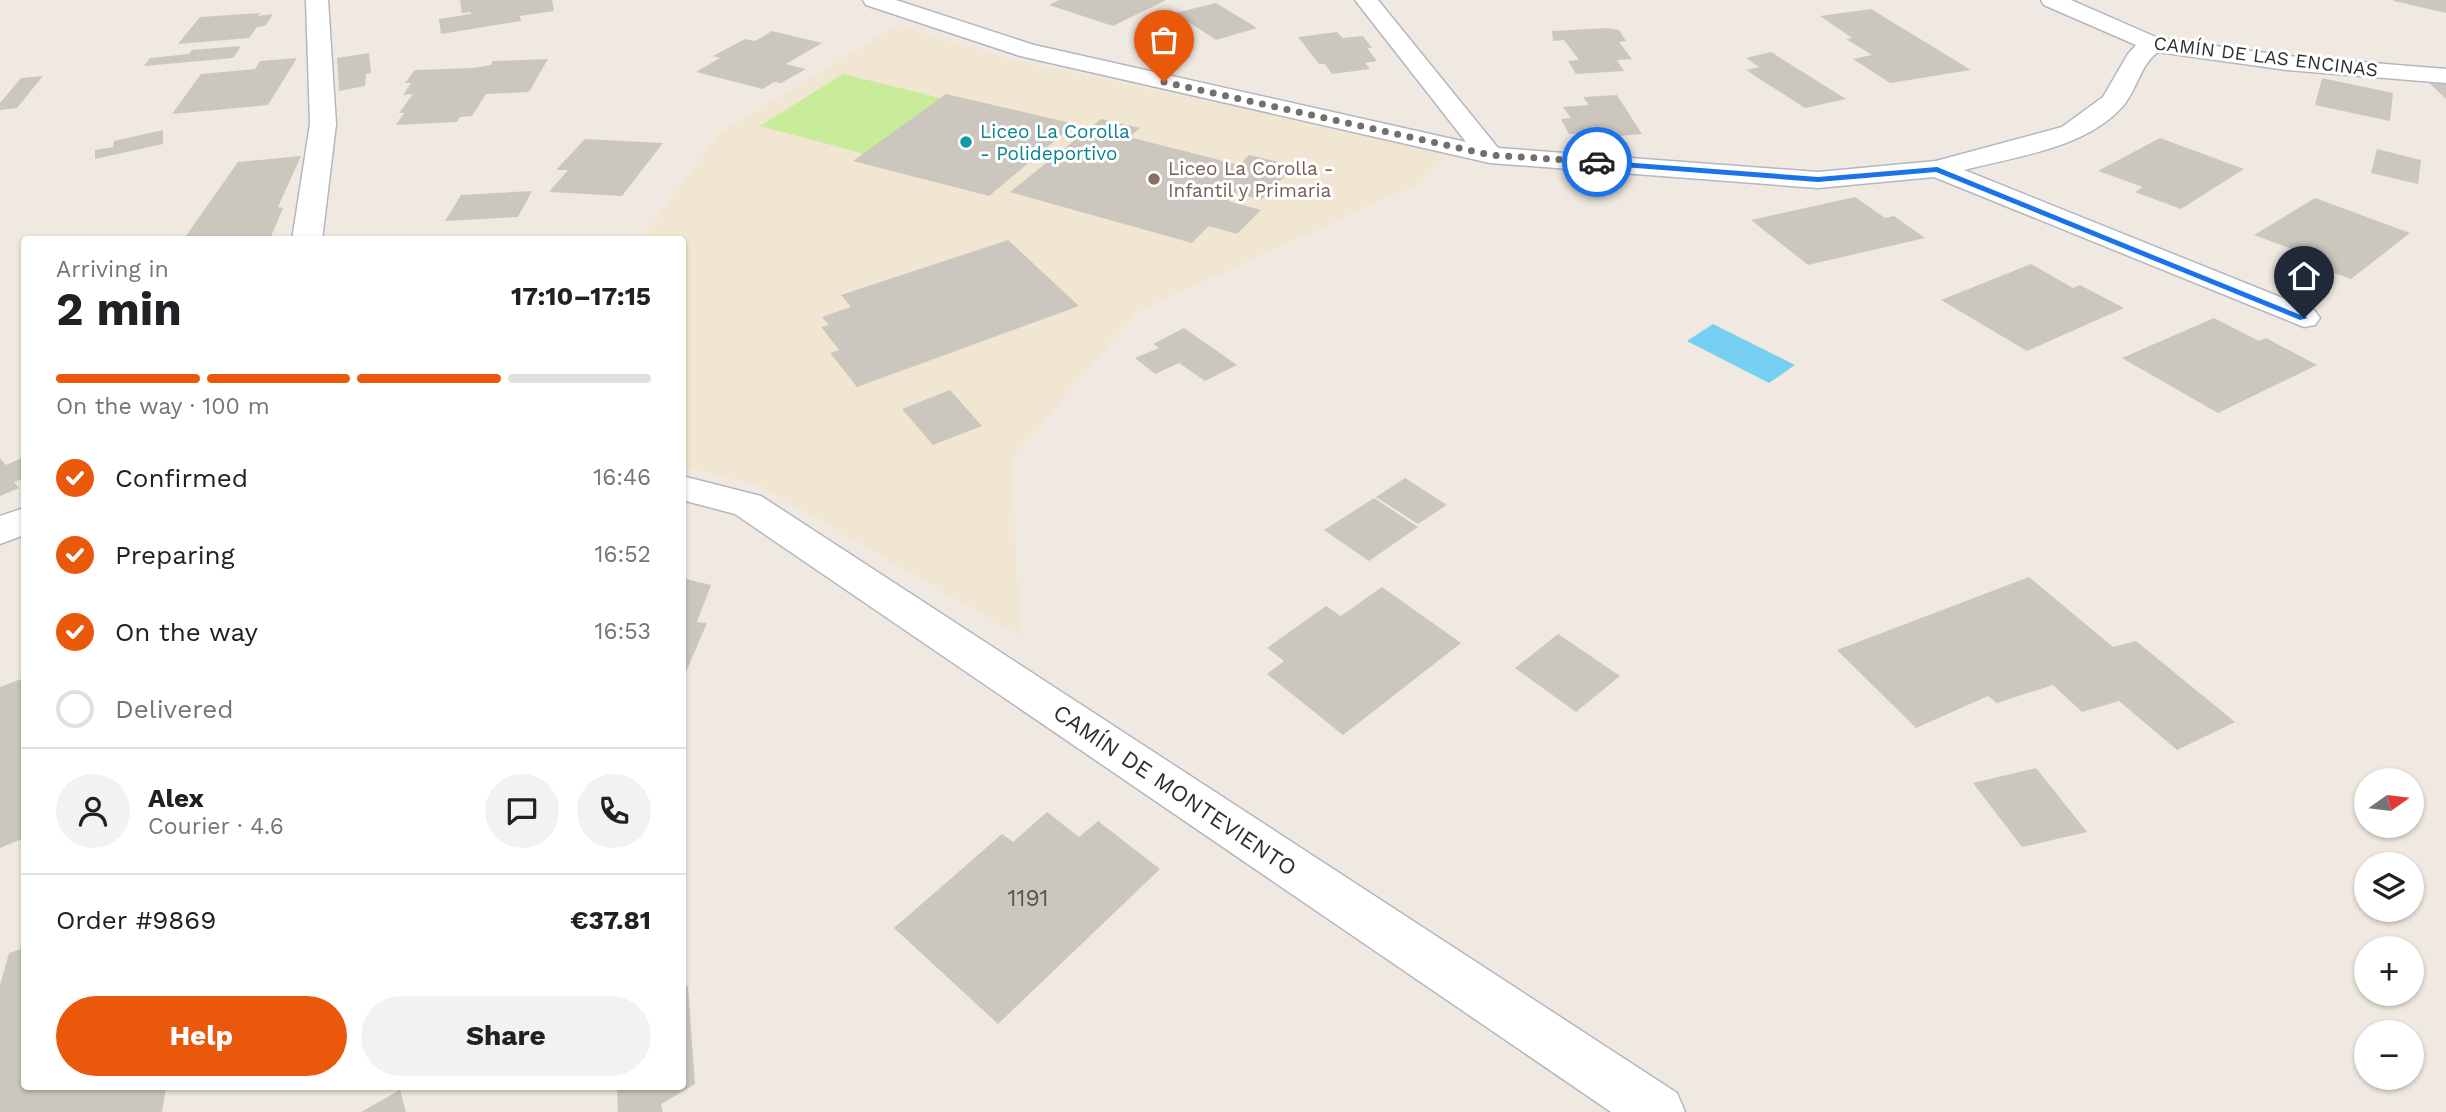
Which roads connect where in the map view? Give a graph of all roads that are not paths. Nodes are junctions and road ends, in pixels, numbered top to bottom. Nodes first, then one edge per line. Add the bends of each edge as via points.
1 (317, 0) edge
2 (874, 0) edge
3 (1366, 0) edge
4 (2052, 0) edge
5 (2153, 44) junction
6 (2446, 76) edge
7 (1490, 155) junction
8 (1937, 169) junction
9 (308, 236) edge
10 (2304, 318) dead end
11 (686, 489) edge
12 (21, 522) edge
13 (0, 531) edge
14 (1658, 1112) edge

1 - 9 street via 323,124
2 - 7 street via 1028,51
3 - 7 street
4 - 5 street, CAMÍN DE LAS ENCINAS
5 - 6 street, CAMÍN DE LAS ENCINAS via 2287,63
5 - 8 street via 2140,54 2113,102 2071,133
7 - 8 street via 1818,180
8 - 10 street
11 - 14 street, CAMÍN DE MONTEVIENTO via 748,505
12 - 13 street

